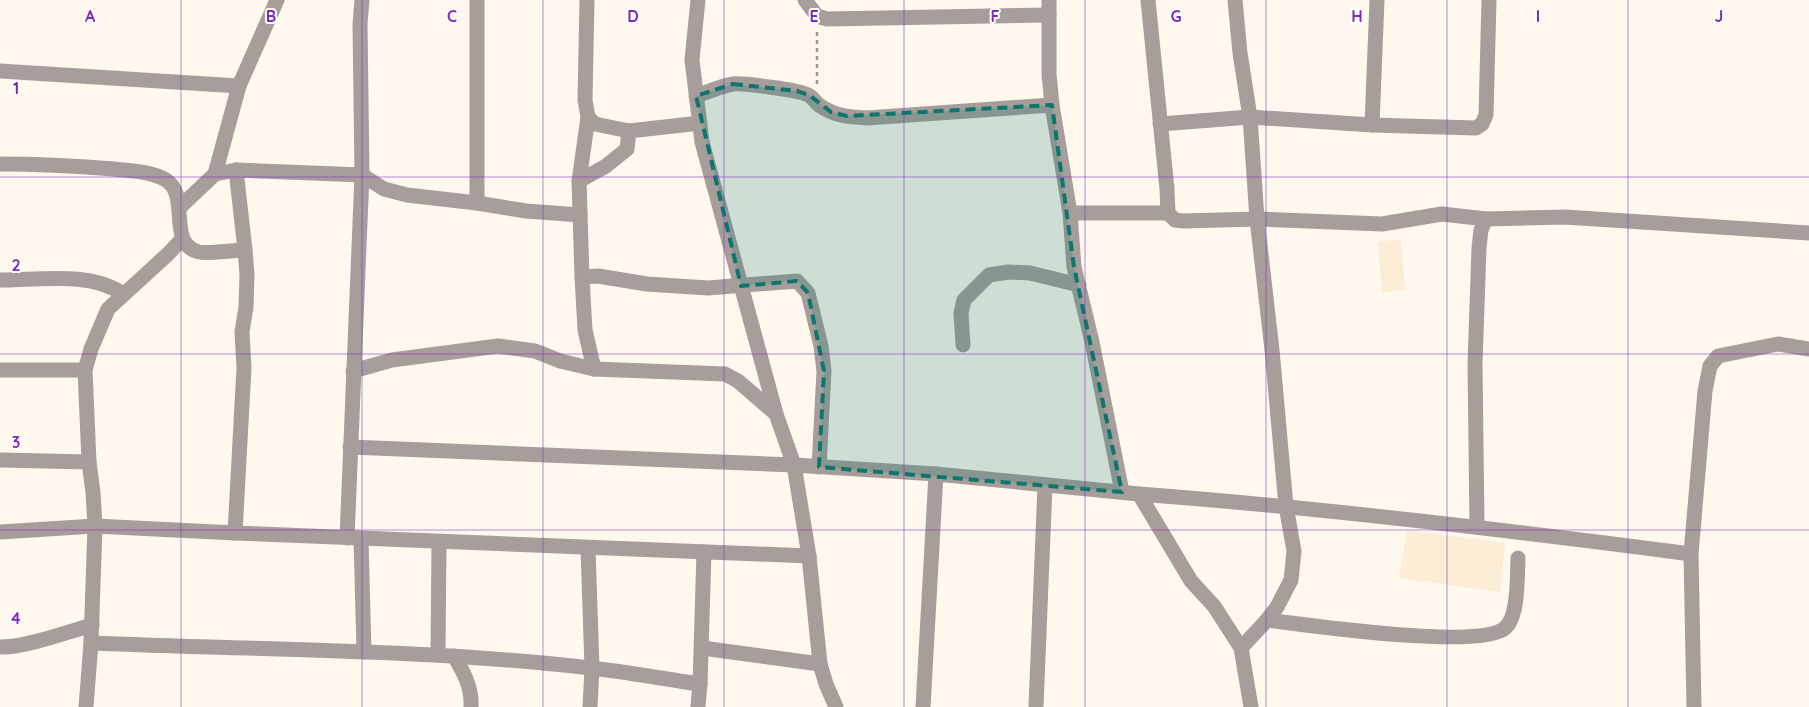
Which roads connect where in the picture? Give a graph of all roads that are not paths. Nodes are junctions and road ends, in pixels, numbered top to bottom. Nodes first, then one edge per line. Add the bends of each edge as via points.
1 (277, 0) edge
2 (362, 0) edge
3 (477, 0) edge
4 (587, 0) edge
5 (698, 0) edge
6 (805, 0) edge
7 (1148, 0) edge
8 (1235, 0) edge
9 (1378, 0) edge
10 (1489, 0) edge
11 (1049, 7) edge
12 (0, 71) edge
13 (239, 86) junction
14 (696, 96) junction
15 (1052, 105) junction
16 (588, 117) junction
17 (1250, 117) junction
18 (700, 123) junction
19 (1160, 124) junction
20 (1372, 125) junction
21 (629, 131) junction
22 (0, 164) edge
23 (236, 170) junction
24 (215, 174) junction
25 (362, 175) junction
26 (579, 181) junction
27 (476, 203) junction
28 (180, 208) junction
29 (1070, 213) junction
30 (1168, 213) junction
31 (580, 215) junction
32 (1258, 219) junction
33 (1486, 219) junction
34 (1809, 233) edge
35 (182, 239) junction
36 (245, 250) junction
37 (582, 277) junction
38 (0, 280) edge
39 (1079, 285) junction
40 (741, 286) junction
41 (123, 294) junction
42 (963, 345) dead end
43 (1809, 349) edge
44 (594, 369) junction
45 (0, 370) edge
46 (85, 370) junction
47 (353, 371) junction
48 (776, 414) junction
49 (350, 447) junction
50 (0, 460) edge
51 (89, 462) junction
52 (794, 465) junction
53 (819, 467) junction
54 (936, 474) junction
55 (1045, 485) junction
56 (1122, 492) junction
57 (1139, 494) junction
58 (1286, 506) junction
59 (95, 526) junction
60 (1477, 526) junction
61 (0, 532) edge
62 (234, 533) junction
63 (354, 538) junction
64 (439, 542) junction
65 (588, 548) junction
66 (704, 552) junction
67 (1691, 554) junction
68 (808, 556) junction
69 (1518, 558) dead end
70 (1267, 620) junction
71 (92, 624) junction
72 (91, 643) junction
73 (0, 647) edge
74 (702, 648) junction
75 (1241, 648) junction
76 (364, 652) junction
77 (438, 655) junction
78 (454, 656) junction
79 (820, 664) junction
80 (592, 668) junction
81 (700, 684) junction
82 (86, 707) edge
83 (472, 707) edge
84 (590, 707) edge
85 (698, 707) edge
86 (836, 707) edge
87 (923, 707) edge
88 (1036, 707) edge
89 (1251, 707) edge
90 (1694, 707) edge

1 - 13 street
2 - 25 street
3 - 27 street
4 - 16 street via 585,100
5 - 14 street via 692,60
6 - 11 street via 818,16 827,19
7 - 19 street
8 - 17 street
9 - 20 street
10 - 20 street via 1486,115 1482,124 1476,128
11 - 15 street
12 - 13 street
13 - 24 street
14 - 15 street via 733,84 757,85 796,91 809,95 831,112 867,118
14 - 18 street
15 - 29 street
16 - 21 street via 595,124
16 - 26 street
17 - 19 street
17 - 20 street
17 - 32 street
18 - 21 street
18 - 40 street via 702,142
19 - 30 street
21 - 26 street via 627,149
22 - 28 street via 145,172 166,180 174,189
23 - 24 street
23 - 25 street
23 - 36 street
24 - 28 street
25 - 27 street via 384,189 407,195
25 - 47 street
26 - 31 street
27 - 31 street
28 - 35 street
29 - 30 street
29 - 39 street via 1074,267
30 - 32 street via 1174,220 1183,221
31 - 37 street
32 - 33 street via 1382,224 1442,214
32 - 58 street
33 - 34 street via 1565,218
33 - 60 street via 1480,230 1475,364
35 - 36 street via 199,252
35 - 41 street
36 - 62 street via 244,368
37 - 40 street via 708,288
37 - 44 street via 585,330
38 - 41 street via 86,279 112,286
39 - 42 street via 1030,273 989,275 964,300 961,313
39 - 56 street
40 - 48 street
40 - 53 street via 797,281 808,293 824,371
41 - 46 street via 108,309
43 - 67 street via 1778,344 1754,348 1718,356 1710,366
44 - 47 street via 560,362 535,351 498,346 392,360
44 - 48 street via 725,374
45 - 46 street
46 - 51 street
47 - 49 street
48 - 52 street
49 - 52 street
49 - 63 street
50 - 51 street
51 - 59 street
52 - 53 street
52 - 68 street
53 - 54 street
54 - 55 street
54 - 87 street
55 - 56 street
55 - 88 street
56 - 57 street
57 - 58 street
57 - 75 street via 1191,581 1214,606
58 - 60 street
58 - 70 street via 1294,551 1291,580
59 - 61 street
59 - 62 street
59 - 71 street
60 - 67 street
62 - 63 street
63 - 64 street
63 - 76 street
64 - 65 street
64 - 77 street
65 - 66 street
65 - 80 street
66 - 68 street
66 - 74 street
67 - 90 street
68 - 79 street
69 - 70 street via 1515,608 1506,627 1496,632 1457,638
70 - 75 street
71 - 72 street
71 - 73 street via 31,642
72 - 76 street
72 - 82 street
74 - 79 street
74 - 81 street
75 - 89 street
76 - 77 street
77 - 78 street
78 - 80 street
78 - 83 street via 469,683
79 - 86 street
80 - 81 street
80 - 84 street
81 - 85 street

